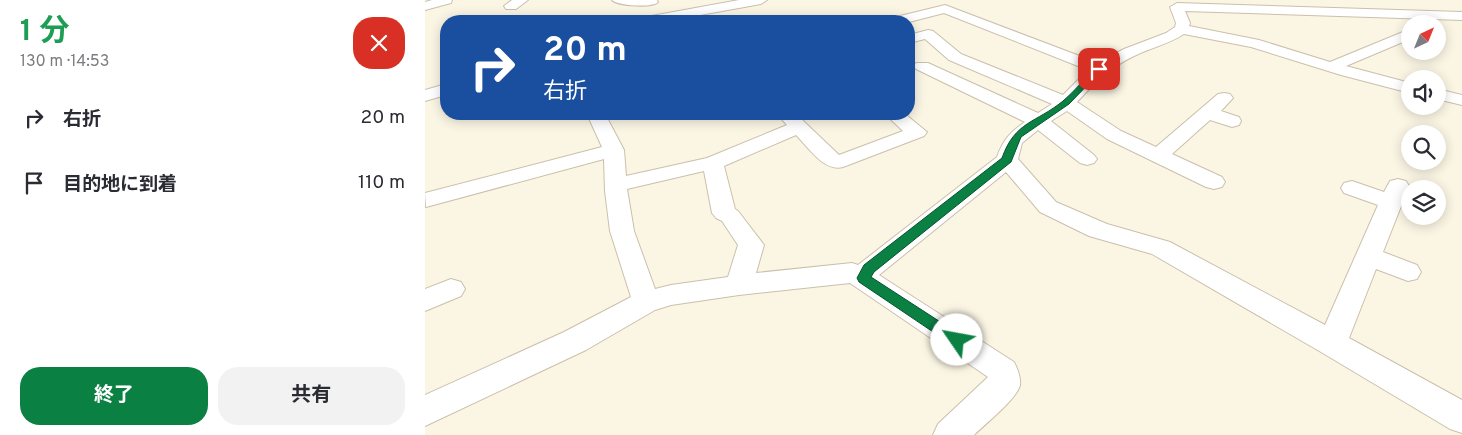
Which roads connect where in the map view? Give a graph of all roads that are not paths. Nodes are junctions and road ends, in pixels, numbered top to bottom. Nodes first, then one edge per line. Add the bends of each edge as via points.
1 (446, 0) edge
2 (618, 0) edge
3 (761, 0) edge
4 (652, 1) edge
5 (425, 6) edge
6 (693, 6) edge
7 (646, 15) edge
8 (666, 15) edge
9 (1462, 16) edge
10 (915, 17) edge
11 (1181, 29) junction
12 (1379, 32) dead end
13 (915, 37) edge
14 (949, 51) junction
15 (915, 68) edge
16 (1331, 68) junction
17 (1099, 69) junction
18 (1401, 86) edge
19 (440, 91) edge
20 (425, 96) edge
21 (1446, 96) edge
22 (1225, 98) dead end
23 (1462, 100) edge
24 (1066, 103) junction
25 (1207, 112) junction
26 (599, 120) edge
27 (793, 120) edge
28 (902, 120) edge
29 (1232, 120) dead end
30 (1039, 121) junction
31 (614, 150) junction
32 (1159, 155) junction
33 (1087, 159) dead end
34 (1007, 160) junction
35 (713, 163) junction
36 (1214, 182) dead end
37 (616, 185) junction
38 (1352, 188) dead end
39 (426, 200) dead end
40 (1368, 256) junction
41 (1409, 272) dead end
42 (864, 278) junction
43 (739, 285) junction
44 (451, 289) dead end
45 (425, 300) edge
46 (646, 302) junction
47 (1332, 343) junction
48 (425, 411) edge
49 (1462, 418) edge
50 (950, 435) edge

1 - 5 street
2 - 4 street
3 - 6 street
4 - 7 street
6 - 8 street
9 - 11 street via 1177,7 1183,23
10 - 17 street via 945,9
11 - 16 street via 1254,42
11 - 17 street
12 - 16 street via 1404,37
13 - 14 street via 928,34
14 - 15 street
14 - 24 street via 955,57
15 - 30 street
16 - 18 street
17 - 24 street
19 - 20 street
21 - 23 street
22 - 25 street
24 - 30 street
24 - 32 street via 1114,135
25 - 29 street
25 - 32 street
26 - 31 street
27 - 28 street via 836,163 917,132
27 - 35 street
30 - 33 street
30 - 34 street via 1014,139
31 - 37 street
31 - 39 street
32 - 36 street
34 - 42 street via 869,269
34 - 47 street via 1048,206 1098,230 1161,248
35 - 37 street
35 - 43 street via 724,213 731,216 751,245
37 - 46 street via 621,231
38 - 40 street via 1395,194
40 - 41 street
40 - 47 street
42 - 43 street via 852,273
42 - 50 street via 1003,370 1004,384
43 - 46 street
44 - 45 street
46 - 48 street via 575,341
47 - 49 street

